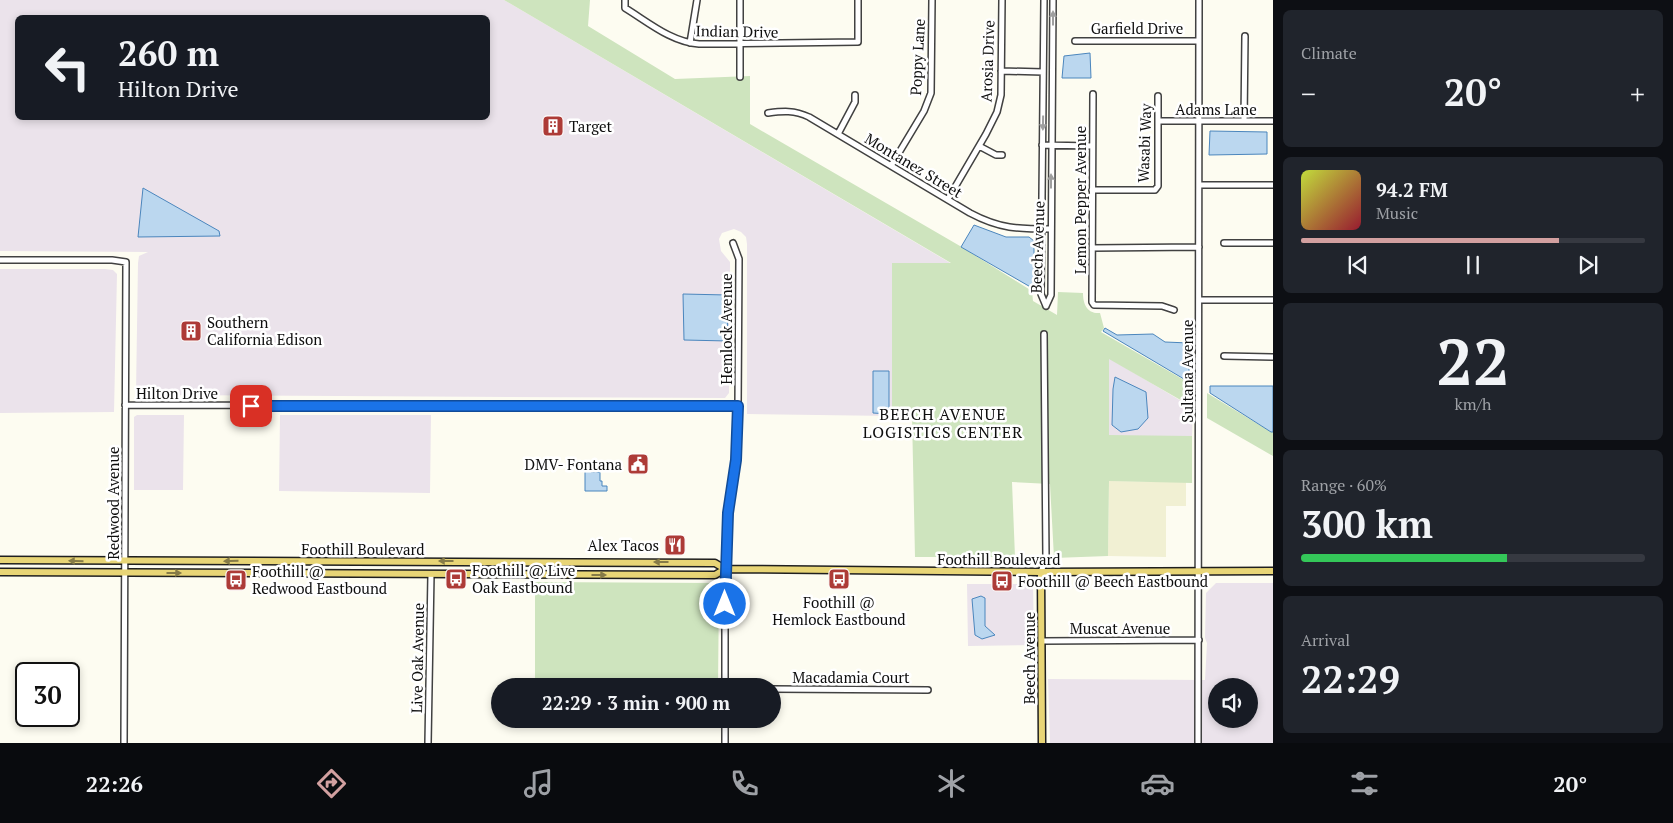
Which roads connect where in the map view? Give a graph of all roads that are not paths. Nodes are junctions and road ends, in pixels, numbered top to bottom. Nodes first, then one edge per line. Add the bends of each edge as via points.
1 (625, 0) edge
2 (697, 0) edge
3 (740, 0) edge
4 (858, 0) edge
5 (932, 0) edge
6 (1002, 0) edge
7 (1044, 0) edge
8 (1053, 0) edge
9 (1199, 0) edge
10 (1245, 36) dead end
11 (1199, 40) junction
12 (1075, 41) dead end
13 (690, 43) junction
14 (740, 44) junction
15 (1001, 71) junction
16 (1043, 72) junction
17 (740, 77) dead end
18 (1093, 94) dead end
19 (855, 95) dead end
20 (1158, 96) dead end
21 (768, 113) dead end
22 (1158, 121) junction
23 (1199, 121) junction
24 (1244, 121) junction
25 (1273, 122) edge
26 (838, 134) junction
27 (1042, 145) junction
28 (979, 146) junction
29 (1052, 146) junction
30 (1092, 146) junction
31 (1002, 155) dead end
32 (891, 166) junction
33 (1199, 185) junction
34 (1273, 185) edge
35 (1092, 190) junction
36 (948, 199) junction
37 (1042, 229) junction
38 (1051, 229) junction
39 (733, 243) dead end
40 (1224, 243) dead end
41 (1273, 243) edge
42 (1199, 247) junction
43 (1092, 248) junction
44 (0, 260) edge
45 (1199, 300) junction
46 (1273, 300) edge
47 (1174, 310) dead end
48 (1044, 334) dead end
49 (1224, 356) dead end
50 (1273, 357) edge
51 (126, 405) junction
52 (738, 406) junction
53 (0, 560) edge
54 (125, 561) junction
55 (725, 569) junction
56 (1199, 571) junction
57 (1273, 571) edge
58 (0, 572) edge
59 (1042, 572) junction
60 (125, 573) junction
61 (431, 574) junction
62 (1199, 640) junction
63 (1042, 641) junction
64 (725, 678) edge
65 (781, 689) edge
66 (928, 690) dead end
67 (725, 728) edge
68 (124, 743) edge
69 (428, 743) edge
70 (725, 743) edge
71 (1042, 743) edge
72 (1198, 743) edge

1 - 13 street, Indian Drive via 625,8 670,36
2 - 13 street
3 - 14 street
4 - 14 street, Indian Drive via 858,42
5 - 32 street, Poppy Lane via 931,93 924,111
6 - 15 street, Arosia Drive
7 - 16 street, Beech Avenue
29 -> 8 street, Beech Avenue
9 - 11 street, Sultana Avenue
10 - 24 street
11 - 12 street, Garfield Drive
11 - 23 street, Sultana Avenue
13 - 14 street, Indian Drive
14 - 17 street
15 - 16 street
15 - 28 street, Arosia Drive via 997,112
16 -> 27 street, Beech Avenue
18 - 30 street, Lemon Pepper Avenue
19 - 26 street via 855,102
20 - 22 street, Wasabi Way
21 - 26 street, Montanez Street via 796,112
22 - 23 street, Adams Lane
22 - 35 street, Wasabi Way via 1158,186 1155,190
23 - 24 street, Adams Lane
23 - 33 street, Sultana Avenue
24 - 25 street, Adams Lane
26 - 32 street, Montanez Street
27 - 29 street
27 - 37 street, Beech Avenue
28 - 31 street
28 - 36 street, Arosia Drive
29 - 30 street
38 -> 29 street, Beech Avenue
30 - 35 street, Lemon Pepper Avenue
32 - 36 street, Montanez Street
33 - 34 street
33 - 42 street, Sultana Avenue
35 - 43 street, Lemon Pepper Avenue
36 - 37 street, Montanez Street via 1000,226
37 - 38 street, Montanez Street
37 - 38 street, Beech Avenue via 1041,294 1046,306 1050,295
39 - 52 street, Hemlock Avenue via 739,258
40 - 41 street
42 - 43 street
42 - 45 street, Sultana Avenue
43 - 47 street, Lemon Pepper Avenue via 1094,305 1162,306
44 - 51 street, Redwood Avenue via 126,262
45 - 46 street
45 - 56 street, Sultana Avenue
48 - 59 street, Beech Avenue via 1046,558
49 - 50 street
51 - 52 street, Hilton Drive
51 - 54 street, Redwood Avenue
52 - 55 street, Hemlock Avenue
54 -> 53 main road, Foothill Boulevard
55 -> 54 main road, Foothill Boulevard via 715,562
54 - 60 street, Redwood Avenue
55 - 59 main road, Foothill Boulevard
61 -> 55 main road, Foothill Boulevard via 715,575
55 - 64 street, Hemlock Avenue
56 - 57 main road, Foothill Boulevard
56 - 59 main road, Foothill Boulevard
56 - 62 street, Sultana Avenue
58 - 60 main road, Foothill Boulevard
59 - 63 main road, Beech Avenue
60 -> 61 main road, Foothill Boulevard
60 - 68 street, Redwood Avenue
61 - 69 street, Live Oak Avenue
62 - 63 street, Muscat Avenue
62 - 72 street, Sultana Avenue
63 - 71 main road, Beech Avenue
65 - 66 street, Macadamia Court
67 - 70 street

